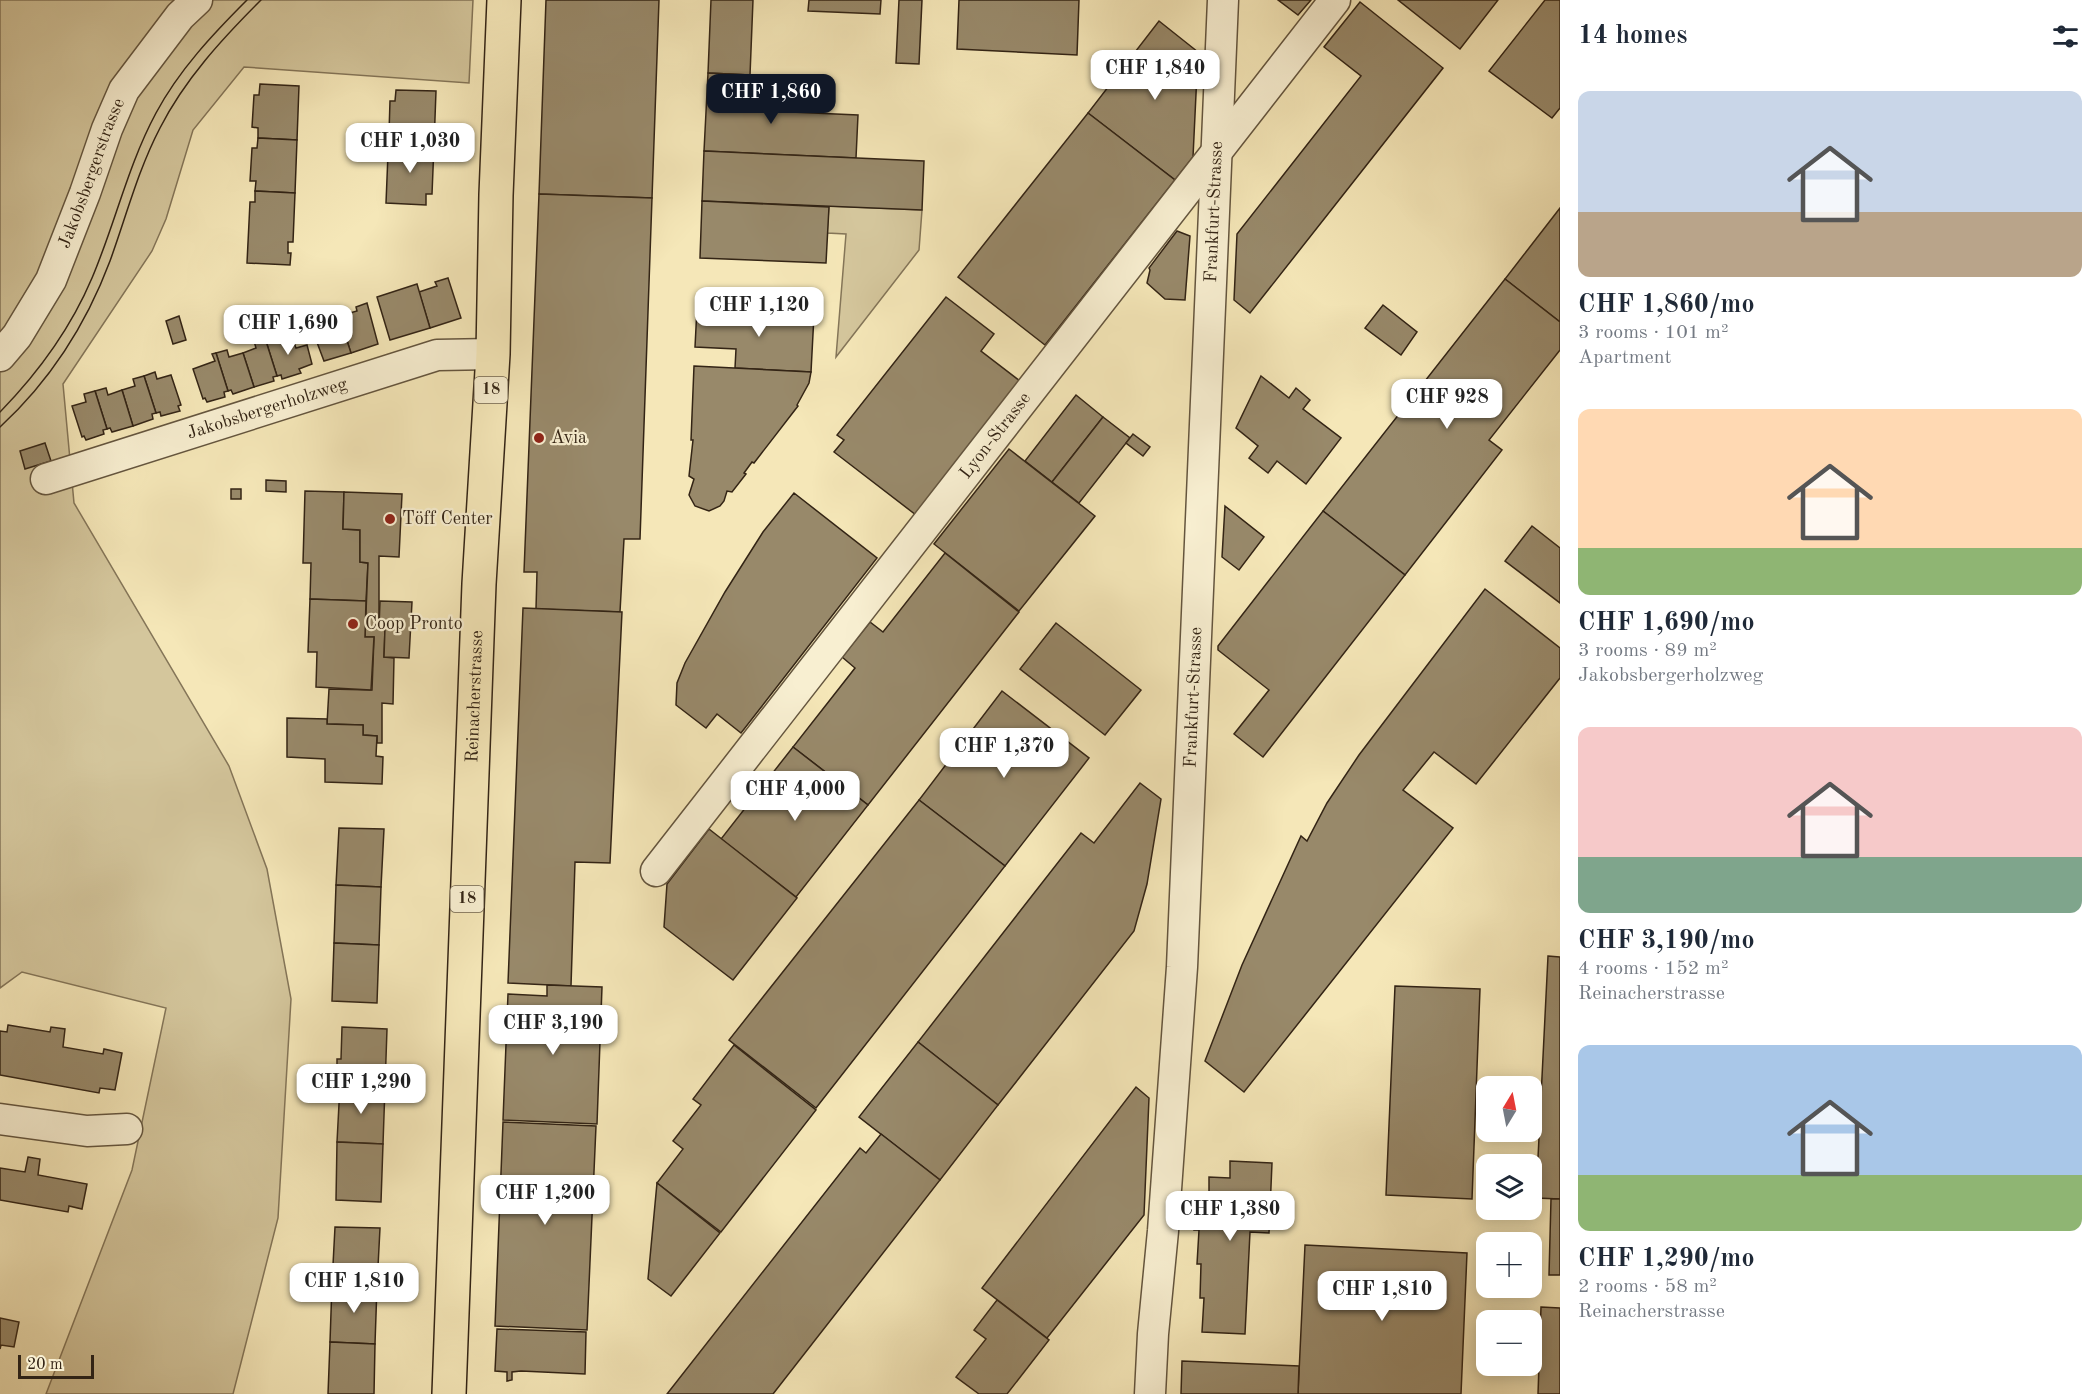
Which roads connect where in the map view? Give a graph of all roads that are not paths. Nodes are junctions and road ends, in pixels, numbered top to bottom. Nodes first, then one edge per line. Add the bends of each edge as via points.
1 (197, 0) edge
2 (504, 0) edge
3 (1223, 0) edge
4 (1335, 0) edge
5 (1217, 151) junction
6 (493, 354) junction
7 (0, 356) edge
8 (46, 479) dead end
9 (656, 871) dead end
10 (0, 1119) edge
11 (127, 1130) dead end
12 (449, 1394) edge
13 (1150, 1394) edge

1 - 7 street, Jakobsbergerstrasse via 180,16 124,90 51,280
2 - 6 main road, Reinacherstrasse / 18
3 - 5 street, Frankfurt-Strasse
4 - 5 street, Lyon-Strasse
5 - 9 street, Lyon-Strasse
5 - 13 street, Frankfurt-Strasse via 1182,967
6 - 8 street, Jakobsbergerholzweg via 437,355
6 - 12 main road, Reinacherstrasse / 18 via 479,584
10 - 11 street via 87,1131

